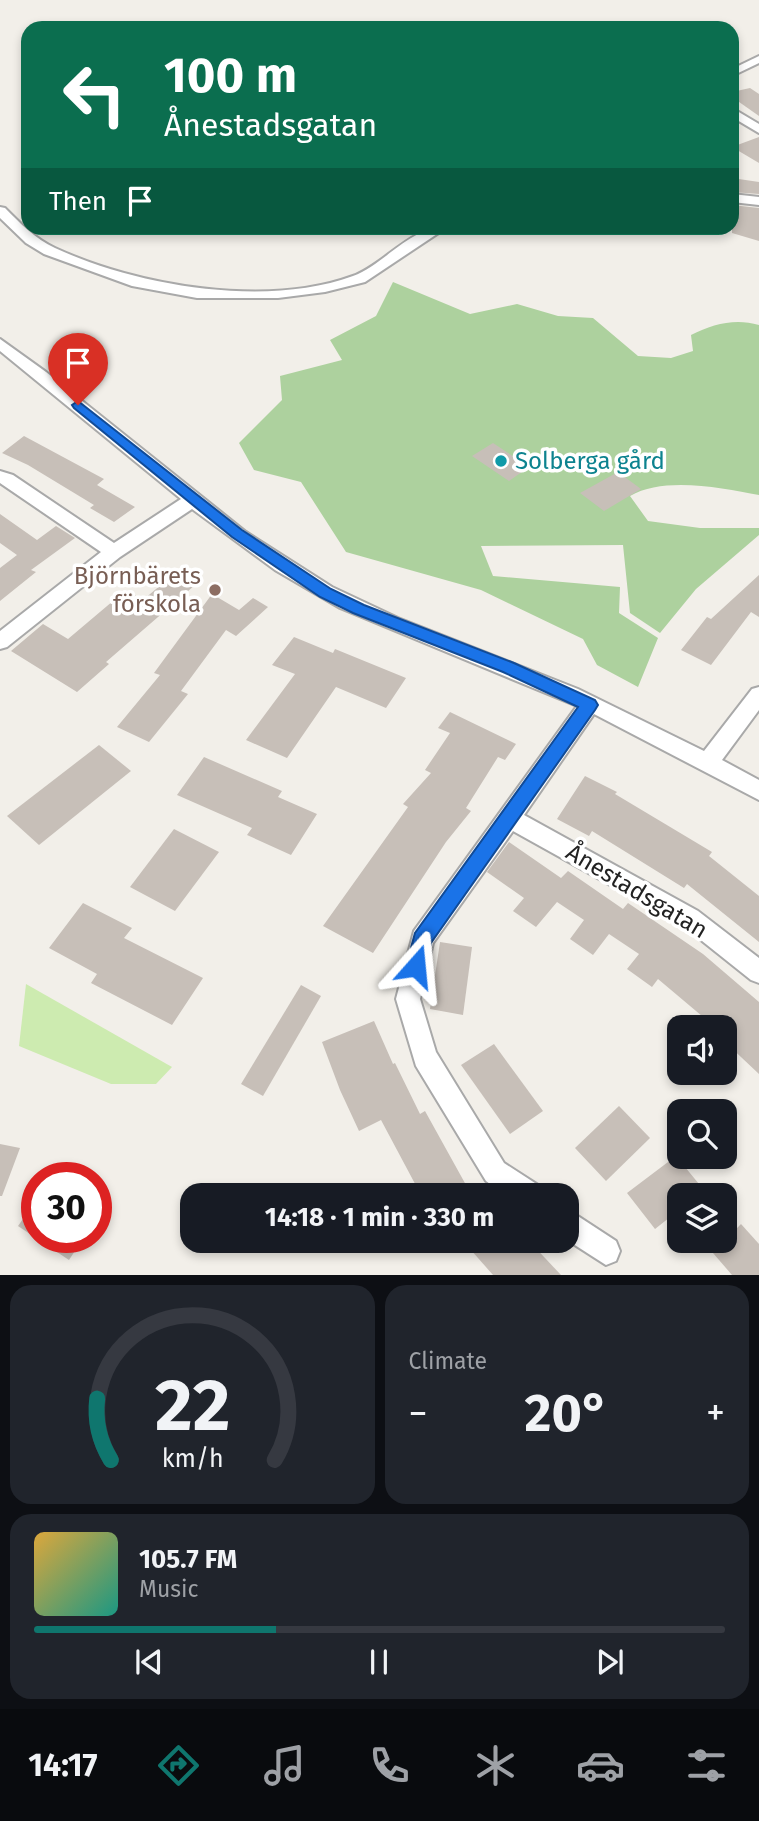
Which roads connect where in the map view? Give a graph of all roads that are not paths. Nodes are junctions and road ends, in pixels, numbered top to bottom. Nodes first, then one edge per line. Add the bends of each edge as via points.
1 (759, 59) edge
2 (739, 69) edge
3 (739, 116) edge
4 (759, 129) edge
5 (739, 199) edge
6 (759, 201) edge
7 (0, 211) edge
8 (21, 231) edge
9 (26, 235) edge
10 (428, 235) edge
11 (0, 344) edge
12 (0, 477) edge
13 (194, 499) junction
14 (114, 552) junction
15 (0, 642) edge
16 (759, 695) edge
17 (589, 705) junction
18 (708, 762) junction
19 (759, 790) edge
20 (510, 818) junction
21 (759, 972) edge
22 (510, 1183) edge
23 (579, 1232) edge
24 (606, 1251) dead end

1 - 2 street
3 - 4 street
5 - 6 street
7 - 8 street
9 - 10 street via 49,251 137,283 197,294 325,288 359,279
11 - 13 street
12 - 14 street
13 - 14 street
13 - 17 street via 326,593 509,667
14 - 15 street
16 - 18 street
17 - 18 street
17 - 20 street
18 - 19 street
20 - 21 street, Ånestadsgatan via 690,918
20 - 22 street via 422,939 408,999 425,1057 495,1172
23 - 24 street

